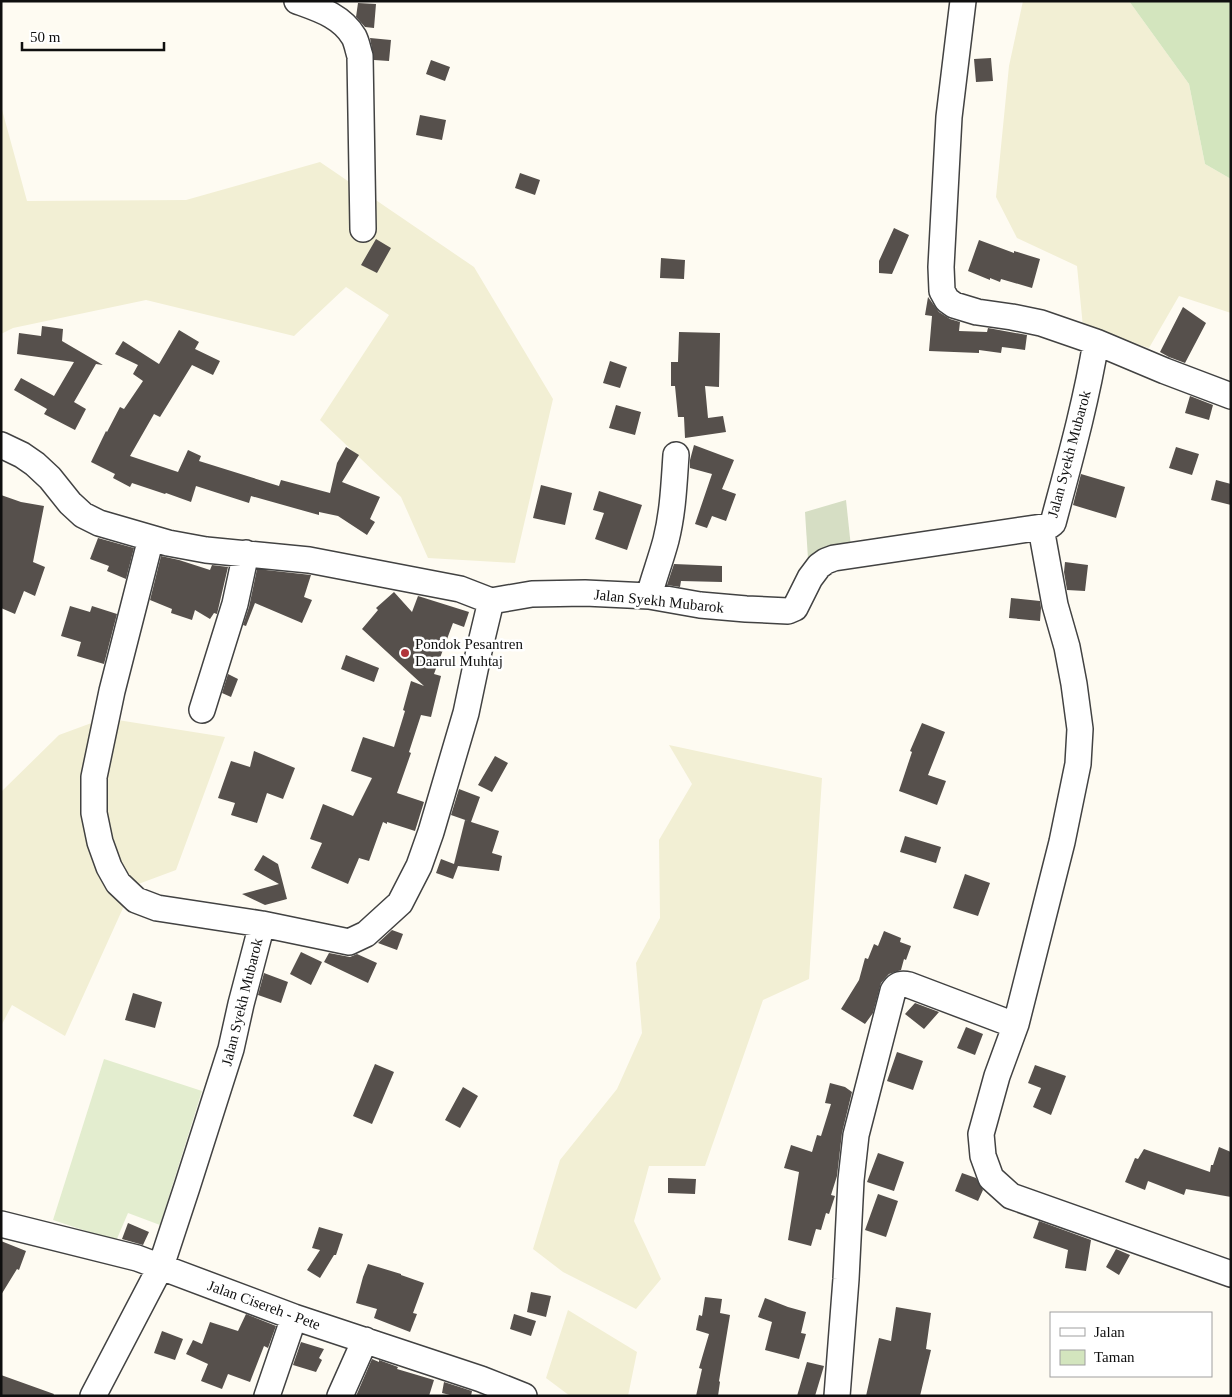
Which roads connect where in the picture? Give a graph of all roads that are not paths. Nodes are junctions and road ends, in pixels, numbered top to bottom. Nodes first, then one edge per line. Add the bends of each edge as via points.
1 (297, 1) edge
2 (964, 1) edge
3 (362, 229) dead end
4 (1096, 342) junction
5 (1231, 396) edge
6 (1, 445) edge
7 (676, 455) dead end
8 (1041, 528) junction
9 (151, 538) junction
10 (246, 553) junction
11 (649, 596) junction
12 (491, 601) junction
13 (202, 710) dead end
14 (262, 924) junction
15 (1016, 1024) junction
16 (1, 1224) edge
17 (161, 1266) junction
18 (1231, 1274) edge
19 (294, 1317) junction
20 (365, 1340) junction
21 (93, 1396) edge
22 (267, 1396) edge
23 (340, 1396) edge
24 (524, 1396) edge
25 (837, 1396) edge

1 - 3 street via 336,18 348,28 360,56
2 - 4 street via 949,117 942,291 954,305 1041,323
4 - 5 street
4 - 8 street, Jalan Syekh Mubarok via 1053,523
6 - 9 street via 35,464 83,515
7 - 11 street via 666,541
8 - 11 street, Jalan Syekh Mubarok via 834,558 819,566 795,608 788,611 700,605
8 - 15 street via 1055,605 1067,647 1080,729 1078,764 1062,842
9 - 10 street via 206,550
9 - 14 street via 94,777 94,813 100,842 118,883 136,900 158,908
10 - 12 street via 310,560 460,589
10 - 13 street via 235,604
11 - 12 street, Jalan Syekh Mubarok via 532,594
12 - 14 street, Jalan Syekh Mubarok via 466,713 434,823 400,903 366,934 349,942
14 - 17 street, Jalan Syekh Mubarok via 231,1049
15 - 18 street via 981,1134 983,1156 991,1178 1011,1196
15 - 25 street via 908,985 896,986 893,991 856,1135
16 - 17 street, Jalan Cisereh - Pete
17 - 19 street, Jalan Cisereh - Pete
17 - 21 street, Jalan Syekh Mubarok
19 - 20 street, Jalan Cisereh - Pete
19 - 22 street
20 - 23 street
20 - 24 street, Jalan Cisereh - Pete

